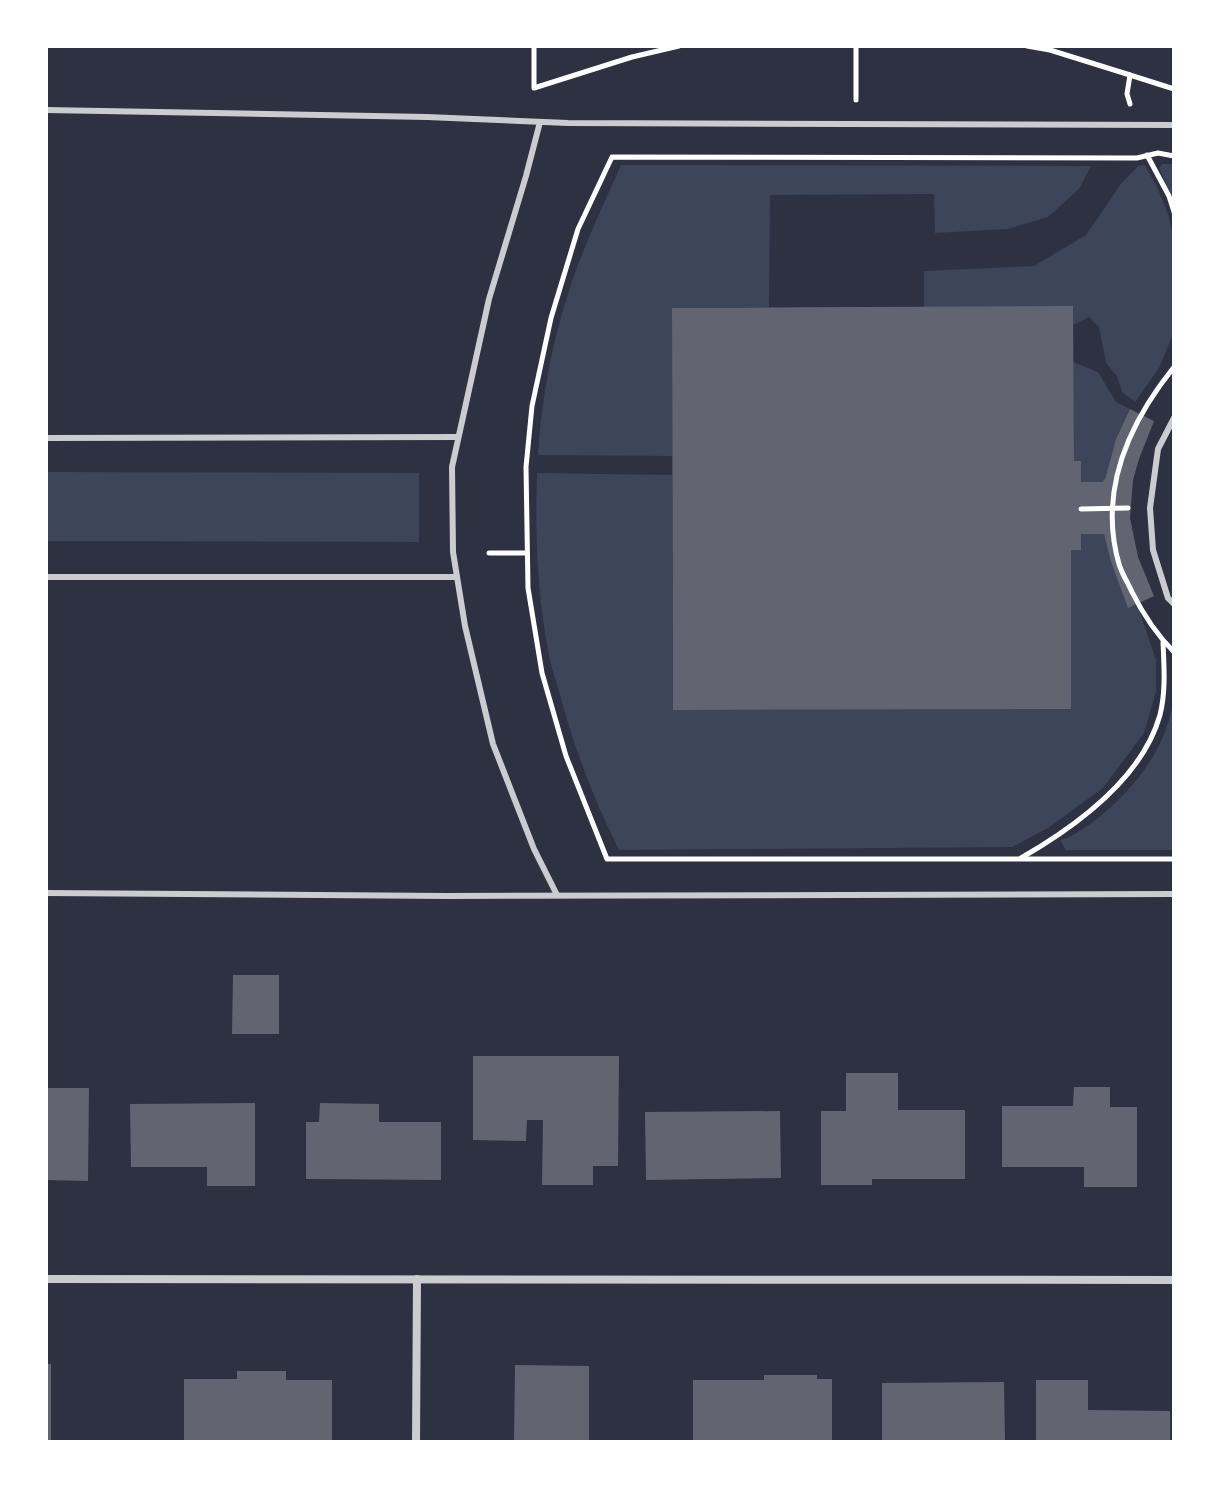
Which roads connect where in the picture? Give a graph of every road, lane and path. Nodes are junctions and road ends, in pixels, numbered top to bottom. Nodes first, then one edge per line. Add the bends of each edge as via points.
1 (534, 46) edge
2 (679, 46) edge
3 (1130, 75) dead end
4 (1174, 89) edge
5 (46, 110) edge
6 (540, 122) junction
7 (1174, 125) edge
8 (1174, 156) edge
9 (1174, 418) edge
10 (458, 437) junction
11 (46, 438) edge
12 (489, 553) dead end
13 (527, 553) junction
14 (46, 577) edge
15 (457, 577) junction
16 (1174, 604) edge
17 (1162, 641) dead end
18 (1019, 859) junction
19 (1174, 859) edge
20 (46, 893) edge
21 (1174, 894) edge
22 (557, 895) junction
23 (46, 1279) edge
24 (417, 1279) junction
25 (1174, 1280) edge
26 (416, 1442) edge

1 - 2 path via 534,88
3 - 4 path
5 - 6 lane
6 - 7 lane
6 - 10 lane via 489,299
8 - 13 path via 612,157 578,229 532,406
9 - 16 lane via 1158,449 1150,508 1153,550
10 - 11 lane
10 - 15 lane via 452,467
12 - 13 path
13 - 18 path via 542,673 566,756 607,859
14 - 15 lane
15 - 22 lane via 493,744
17 - 18 path via 1160,715 1147,747 1089,812
18 - 19 path
20 - 22 lane
21 - 22 lane
23 - 24 street
24 - 25 street
24 - 26 street

